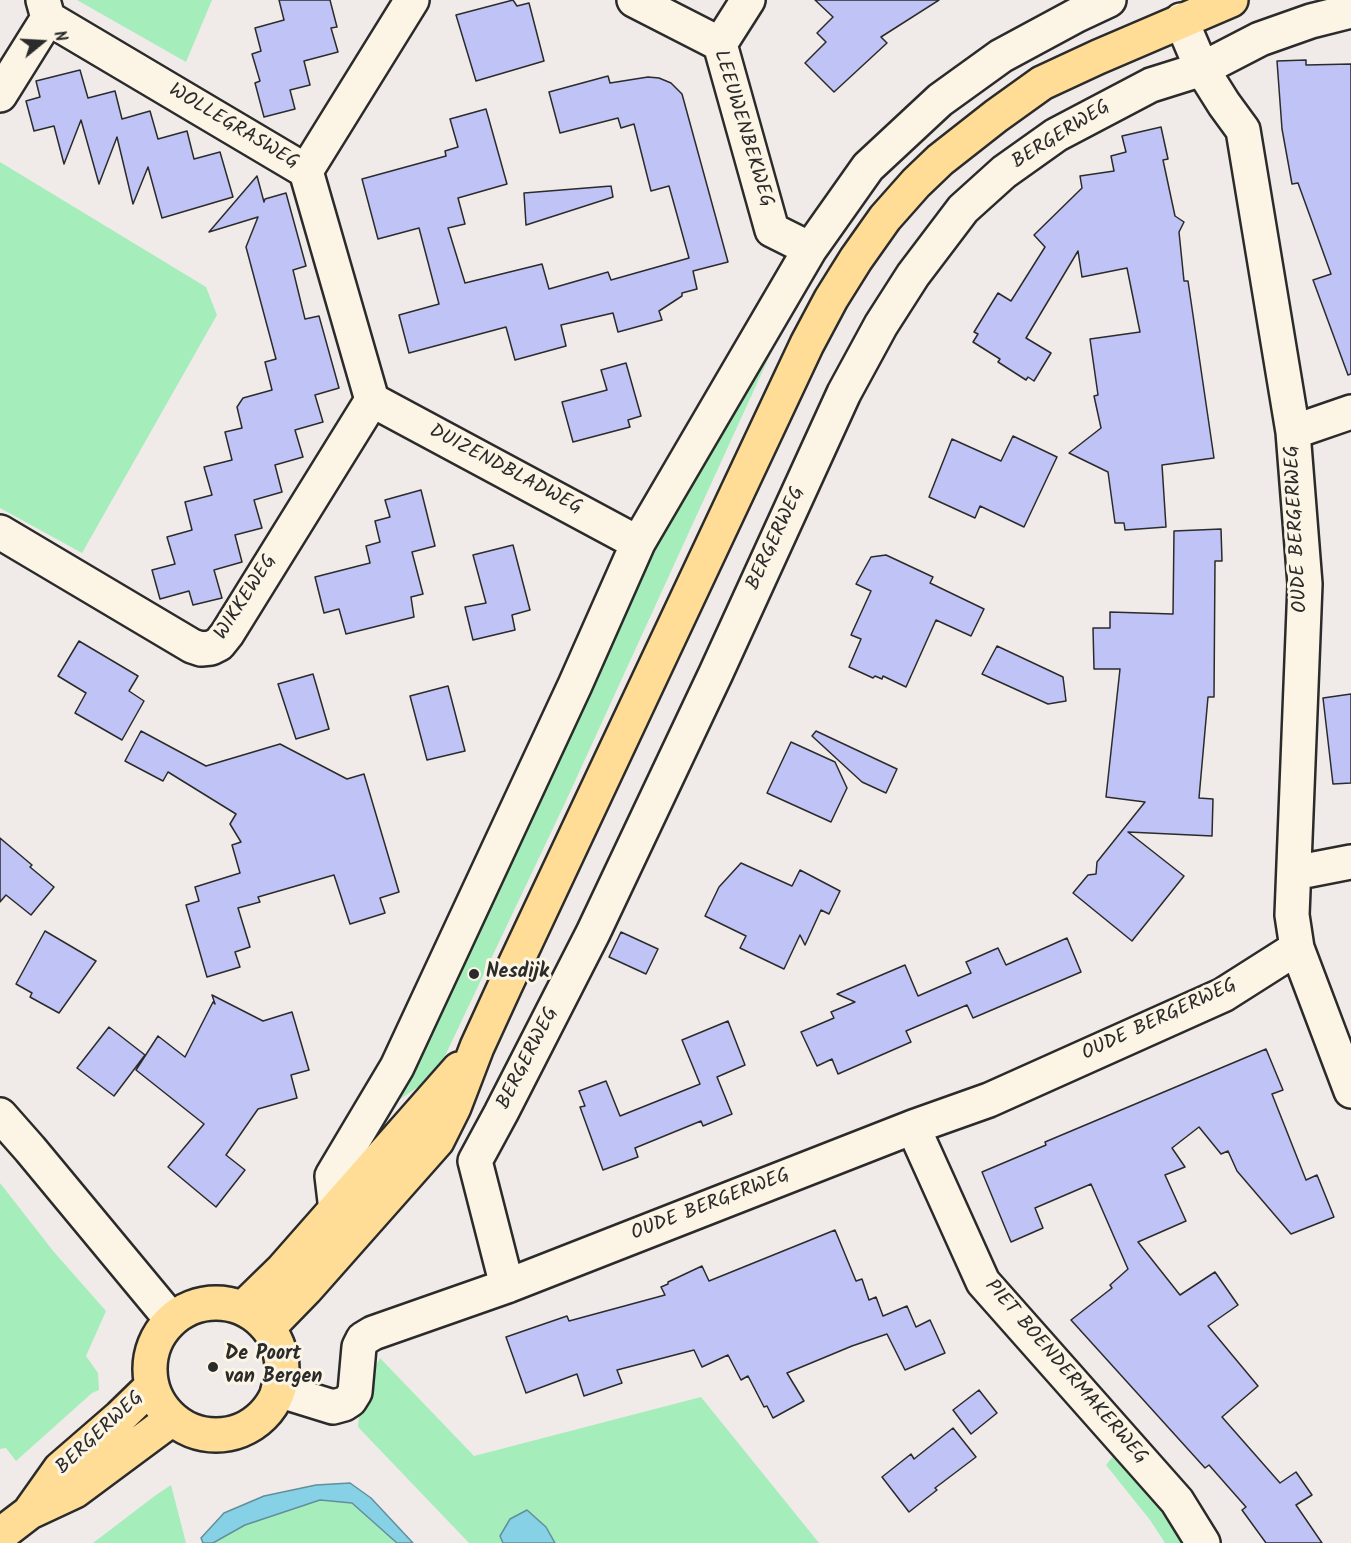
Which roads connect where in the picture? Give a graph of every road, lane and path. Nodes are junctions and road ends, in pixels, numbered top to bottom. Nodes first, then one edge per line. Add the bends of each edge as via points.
1 (412, 0) edge
2 (634, 0) edge
3 (748, 0) edge
4 (1109, 0) edge
5 (1231, 0) edge
6 (46, 9) edge
7 (1351, 11) edge
8 (1181, 20) junction
9 (720, 44) junction
10 (1202, 69) junction
11 (0, 95) edge
12 (306, 171) junction
13 (810, 249) junction
14 (372, 400) junction
15 (1351, 412) edge
16 (1293, 432) junction
17 (0, 532) edge
18 (638, 543) junction
19 (1351, 862) edge
20 (1294, 873) junction
21 (1297, 948) junction
22 (477, 1047) junction
23 (1351, 1091) edge
24 (0, 1115) edge
25 (913, 1127) junction
26 (336, 1210) junction
27 (507, 1286) junction
28 (243, 1308) junction
29 (171, 1319) junction
30 (268, 1328) junction
31 (152, 1386) junction
32 (278, 1390) junction
33 (172, 1419) junction
34 (30, 1512) junction
35 (0, 1535) edge
36 (1203, 1543) edge

1 - 12 street
2 - 9 street, LEEUWENBEKWEG
3 - 9 street
4 - 13 street via 1001,56 940,100 868,167
5 - 8 main road
6 - 11 street
6 - 12 street, WOLLEGRASWEG
7 - 10 street, BERGERWEG via 1260,39
8 - 10 street, OUDE BERGERWEG
8 - 22 main road via 1042,83 996,116 916,183 856,259 807,344
9 - 13 street, LEEUWENBEKWEG via 772,230
10 - 16 street, OUDE BERGERWEG via 1243,130
10 - 27 street, BERGERWEG via 1151,85 1117,102 1056,135 1004,172 963,209 881,325 844,393 592,933 475,1161
12 - 14 street, WOLLEGRASWEG
13 - 18 street
14 - 17 street, WIKKEWEG via 227,634 211,648 192,646
14 - 18 street, DUIZENDBLADWEG
15 - 16 street
16 - 20 street, OUDE BERGERWEG via 1305,584
18 - 26 street via 397,1067 333,1176
19 - 20 street
20 - 21 street, OUDE BERGERWEG via 1292,915
21 - 23 street
21 - 25 street, OUDE BERGERWEG via 1223,995 989,1100
22 - 26 main road
22 - 30 main road via 437,1141
24 - 29 street
25 - 27 street, OUDE BERGERWEG
25 - 36 street, PIET BOENDERMAKERWEG via 983,1282 1177,1501
26 - 28 main road
27 - 32 street, OUDE BERGERWEG via 363,1339 355,1392 344,1404 333,1407
28 - 29 main road via 218,1302 193,1306
28 - 30 main road
29 - 31 main road via 152,1349
30 - 32 main road via 279,1347 282,1369
31 - 33 main road via 159,1404
31 - 34 main road, BERGERWEG via 60,1469
32 - 33 main road via 268,1409 252,1424 233,1433 211,1435 190,1430
33 - 34 main road, BERGERWEG via 75,1491
34 - 35 main road, BERGERWEG

